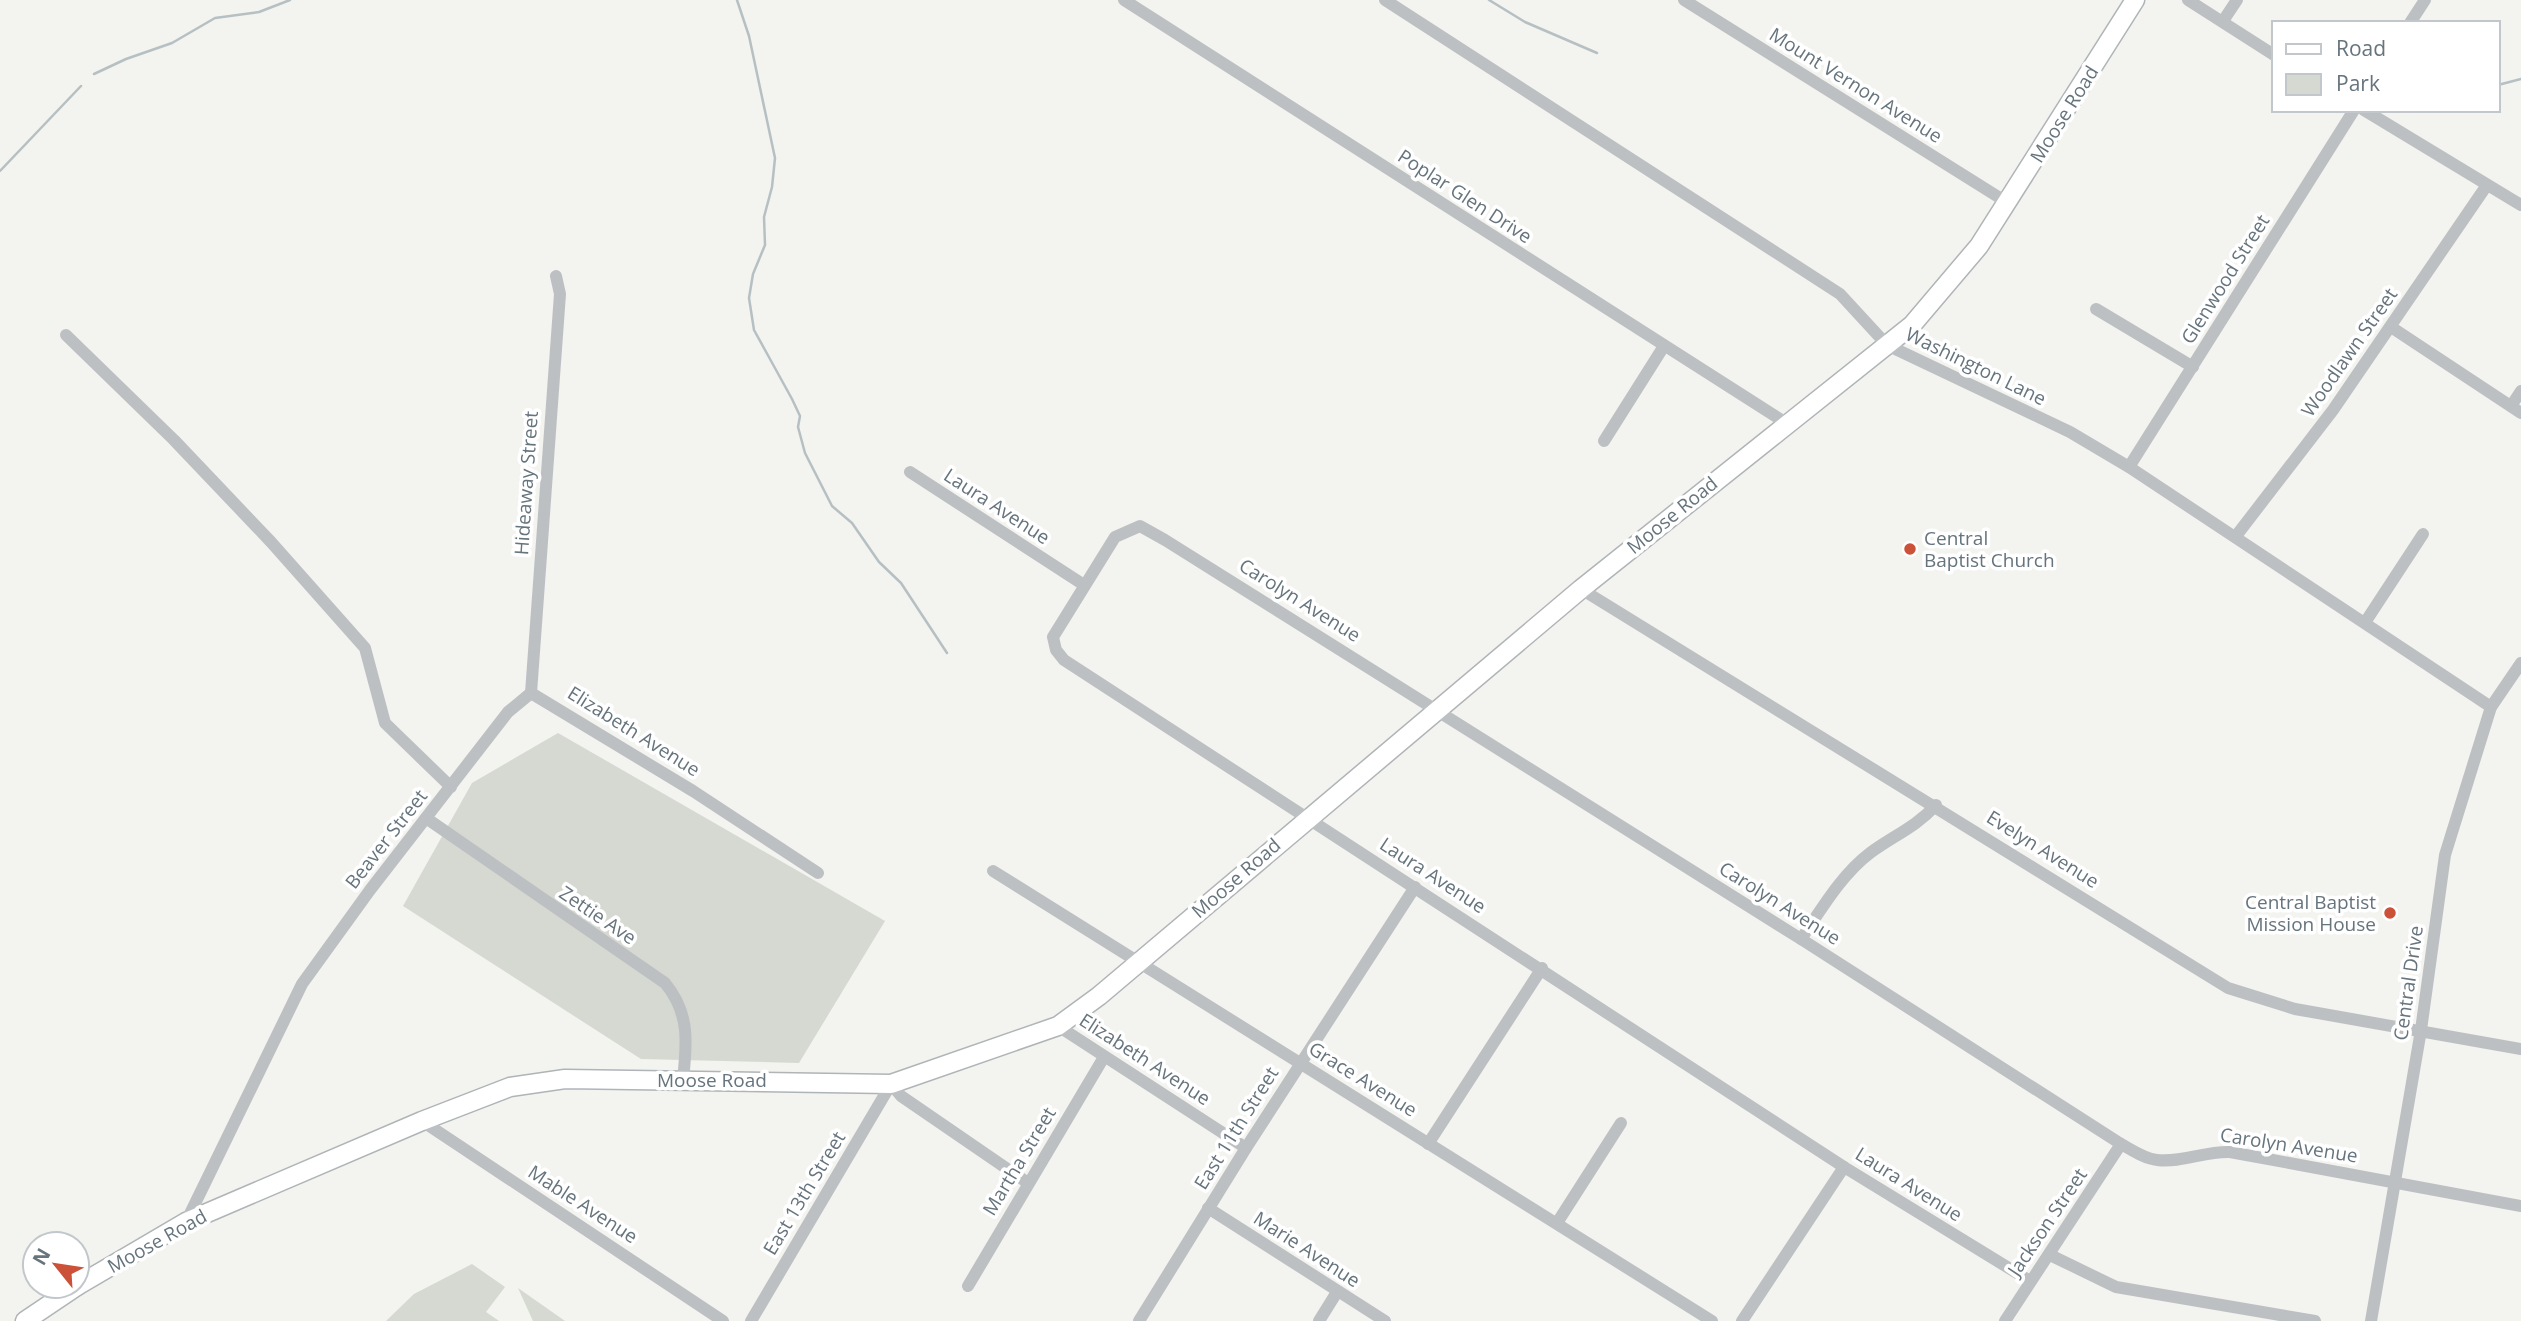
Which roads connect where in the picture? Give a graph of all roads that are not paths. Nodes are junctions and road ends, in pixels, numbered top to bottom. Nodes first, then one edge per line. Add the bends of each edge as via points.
1 (1124, 0) edge
2 (1385, 0) edge
3 (1684, 0) edge
4 (2135, 0) edge
5 (2188, 0) edge
6 (2238, 0) edge
7 (2425, 0) edge
8 (2224, 21) junction
9 (2411, 21) edge
10 (2272, 54) edge
11 (2353, 112) edge
12 (2367, 112) edge
13 (2487, 185) junction
14 (2008, 203) junction
15 (2521, 205) edge
16 (556, 276) dead end
17 (2096, 309) dead end
18 (2391, 327) junction
19 (66, 335) dead end
20 (1887, 345) junction
21 (1664, 346) junction
22 (2193, 367) junction
23 (2521, 391) edge
24 (2516, 410) edge
25 (1786, 423) junction
26 (1604, 440) dead end
27 (2129, 467) junction
28 (910, 472) dead end
29 (2423, 534) dead end
30 (2236, 536) junction
31 (1084, 585) junction
32 (1581, 589) junction
33 (2365, 621) junction
34 (2521, 663) edge
35 (531, 694) junction
36 (2491, 707) junction
37 (1436, 709) junction
38 (451, 787) junction
39 (1936, 805) junction
40 (1308, 817) junction
41 (426, 818) junction
42 (993, 871) dead end
43 (818, 873) dead end
44 (1415, 887) junction
45 (1801, 939) junction
46 (1139, 961) junction
47 (1542, 968) junction
48 (1059, 1026) junction
49 (2421, 1030) junction
50 (2521, 1049) edge
51 (1104, 1057) junction
52 (1301, 1063) junction
53 (683, 1080) junction
54 (891, 1084) junction
55 (422, 1121) junction
56 (1621, 1123) dead end
57 (1428, 1144) junction
58 (2121, 1144) junction
59 (1246, 1148) junction
60 (1844, 1167) junction
61 (2395, 1182) junction
62 (1028, 1183) junction
63 (2521, 1206) edge
64 (1208, 1208) junction
65 (186, 1222) junction
66 (1557, 1223) junction
67 (2050, 1255) junction
68 (91, 1278) edge
69 (2031, 1281) junction
70 (968, 1286) dead end
71 (1337, 1292) junction
72 (56, 1300) edge
73 (25, 1321) edge
74 (723, 1321) edge
75 (751, 1321) edge
76 (1139, 1321) edge
77 (1320, 1321) edge
78 (1385, 1321) edge
79 (1712, 1321) edge
80 (1742, 1321) edge
81 (2004, 1321) edge
82 (2315, 1321) edge
83 (2371, 1321) edge

1 - 21 street, Poplar Glen Drive
2 - 20 street, Washington Lane via 1840,294
3 - 14 street, Mount Vernon Avenue
4 - 14 street, Moose Road
5 - 8 street
6 - 8 street
7 - 9 street
8 - 10 street
11 - 22 street, Glenwood Street
12 - 13 street
13 - 15 street
13 - 18 street, Woodlawn Street
14 - 20 street, Moose Road via 1946,288
16 - 35 street, Hideaway Street via 560,294
17 - 22 street
18 - 24 street
18 - 30 street, Woodlawn Street
19 - 38 street, Beaver Street via 174,440 365,648 385,723
20 - 25 street, Moose Road
20 - 27 street, Washington Lane via 2070,432
21 - 25 street, Poplar Glen Drive
21 - 26 street
22 - 27 street, Glenwood Street
23 - 24 street
25 - 32 street, Moose Road
27 - 30 street, Washington Lane
28 - 31 street, Laura Avenue
29 - 33 street
30 - 33 street, Washington Lane
31 - 37 street, Carolyn Avenue via 1115,537 1140,526
31 - 40 street, Laura Avenue via 1053,637 1064,660
32 - 37 street, Moose Road
32 - 39 street, Evelyn Avenue
33 - 36 street, Washington Lane
34 - 36 street, Central Drive
35 - 38 street via 508,712
35 - 43 street, Elizabeth Avenue via 693,790
36 - 49 street, Central Drive via 2445,855
37 - 40 street, Moose Road
37 - 45 street, Carolyn Avenue
38 - 41 street, Beaver Street
39 - 45 street via 1919,824 1869,854 1843,880
39 - 49 street, Evelyn Avenue via 2228,988 2295,1009
40 - 44 street, Laura Avenue
40 - 46 street, Moose Road
41 - 53 street, Zettie Ave via 665,983 685,1016
41 - 65 street, Beaver Street via 302,984
42 - 46 street, Grace Avenue
44 - 47 street, Laura Avenue
44 - 52 street, East 11th Street
45 - 58 street, Carolyn Avenue
46 - 48 street, Moose Road
46 - 52 street, Grace Avenue
47 - 57 street
47 - 60 street, Laura Avenue
48 - 51 street, Elizabeth Avenue
48 - 54 street, Moose Road
49 - 50 street, Evelyn Avenue
49 - 61 street, Central Drive
51 - 59 street, Elizabeth Avenue
51 - 62 street, Martha Street
52 - 57 street, Grace Avenue
52 - 59 street, East 11th Street
53 - 54 street, Moose Road
53 - 55 street, Moose Road via 537,1081 483,1095
54 - 62 street via 901,1096
54 - 75 street, East 13th Street
55 - 65 street, Moose Road
55 - 74 street, Mable Avenue
56 - 66 street
57 - 66 street, Grace Avenue
58 - 61 street, Carolyn Avenue via 2154,1160 2230,1152
58 - 67 street, Jackson Street
59 - 64 street, East 11th Street
60 - 69 street, Laura Avenue
60 - 80 street
61 - 63 street, Carolyn Avenue
61 - 83 street, Central Drive
62 - 70 street, Martha Street
64 - 71 street, Marie Avenue
64 - 76 street, East 11th Street
65 - 68 street, Moose Road
66 - 79 street, Grace Avenue
67 - 69 street, Jackson Street
67 - 82 street via 2116,1287
69 - 81 street, Jackson Street
71 - 77 street
71 - 78 street, Marie Avenue
72 - 73 street, Moose Road

